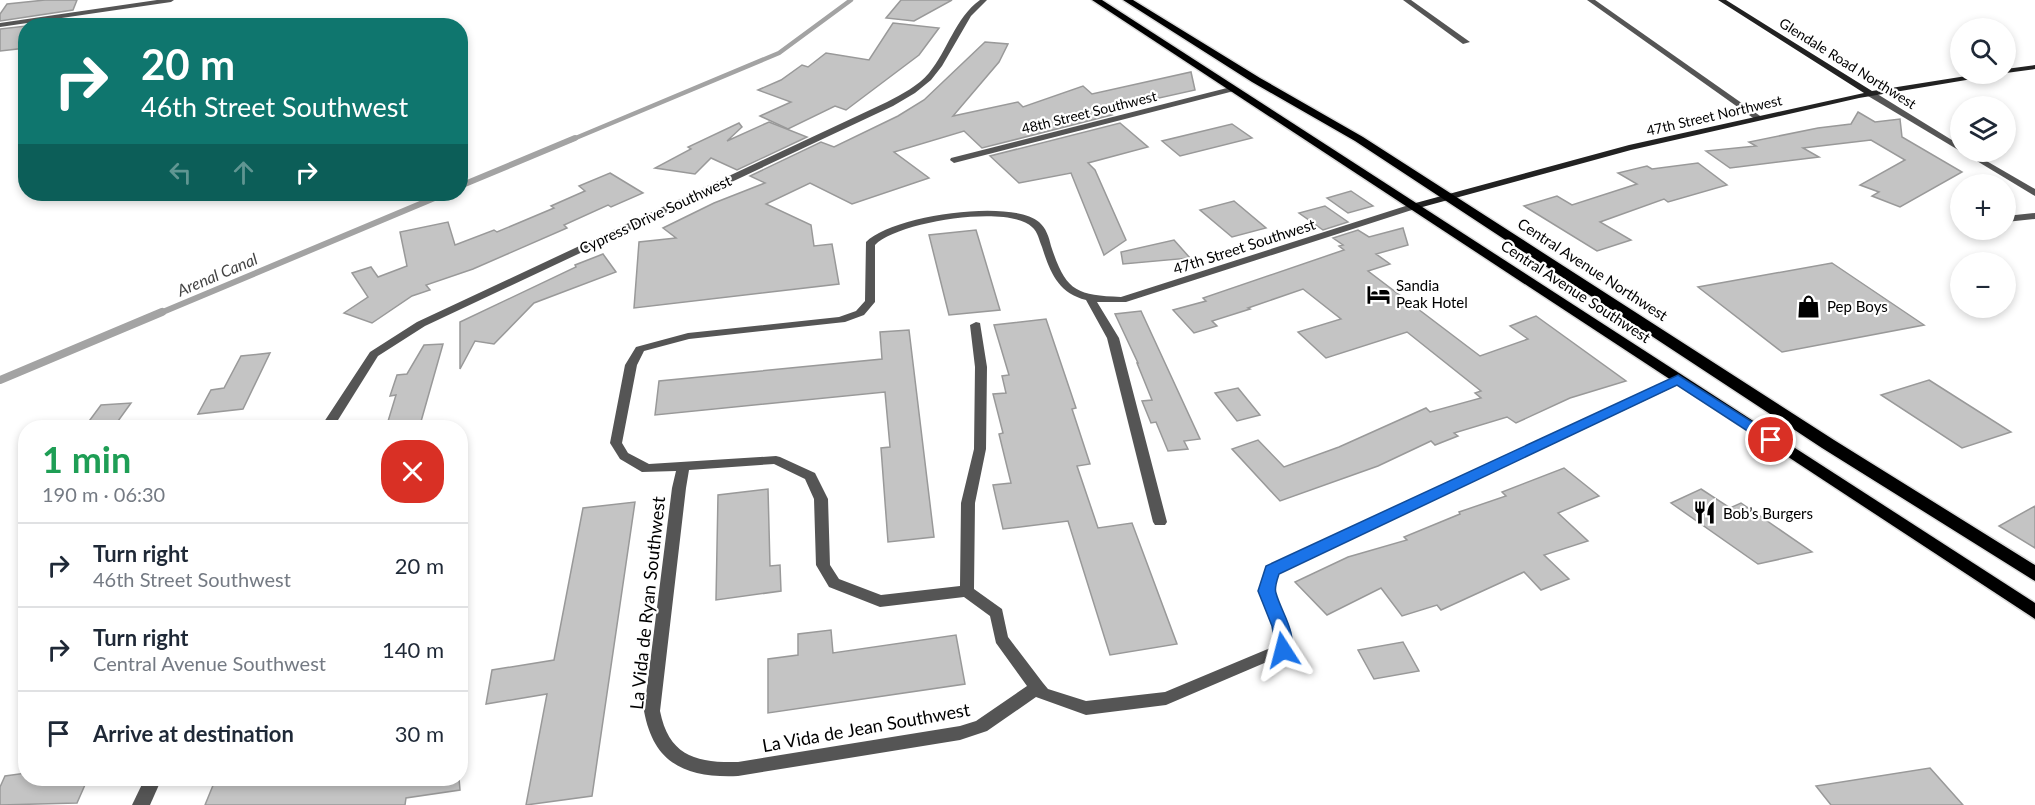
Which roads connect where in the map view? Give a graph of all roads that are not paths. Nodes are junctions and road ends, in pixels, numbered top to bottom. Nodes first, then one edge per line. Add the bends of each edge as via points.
1 (171, 0) edge
2 (984, 0) edge
3 (1096, 0) edge
4 (1127, 0) edge
5 (1406, 0) edge
6 (1590, 0) edge
7 (1721, 0) edge
8 (48, 18) edge
9 (18, 22) edge
10 (0, 25) edge
11 (1466, 42) dead end
12 (2035, 67) edge
13 (2016, 70) edge
14 (1950, 81) edge
15 (1231, 89) junction
16 (1871, 94) junction
17 (1759, 118) junction
18 (1950, 142) edge
19 (954, 160) dead end
20 (1983, 162) edge
21 (2035, 193) edge
22 (1448, 196) junction
23 (1415, 206) junction
24 (2035, 216) edge
25 (2016, 218) edge
26 (1090, 300) junction
27 (976, 325) dead end
28 (1678, 380) junction
29 (331, 420) edge
30 (684, 466) junction
31 (1160, 522) dead end
32 (2035, 574) edge
33 (967, 591) junction
34 (2035, 612) edge
35 (1037, 688) junction
36 (690, 765) joint
37 (150, 786) edge
38 (141, 805) edge

1 - 8 street
2 - 29 street, Cypress Drive Southwest via 959,29 932,75 910,92 421,324 374,354
3 - 15 main road, Central Avenue Southwest
4 - 22 main road, Central Avenue Northwest
5 - 11 street
6 - 17 street
7 - 16 street, Glendale Road Northwest
9 - 10 street
12 - 13 street
14 - 16 street, 47th Street Northwest
15 - 19 street, 48th Street Southwest
15 - 23 main road, Central Avenue Southwest
16 - 17 street, 47th Street Northwest
16 - 18 street, Glendale Road Northwest
17 - 22 street, 47th Street Northwest
20 - 21 street
22 - 23 street, 47th Street Southwest
22 - 32 main road, Central Avenue Northwest
23 - 26 street, 47th Street Southwest via 1122,300
23 - 28 main road, Central Avenue Southwest
24 - 25 street
26 - 30 street via 1060,283 1042,230 1029,220 1008,214 939,217 881,234 870,244 870,302 860,313 841,320 688,336 640,349 631,365 616,442 624,456 647,469
26 - 31 street via 1113,338
27 - 33 street via 981,367 980,449 968,503
28 - 34 main road, Central Avenue Southwest
28 - 35 street via 1271,571 1266,591 1281,626 1283,650 1166,698 1086,708 1043,694
30 - 33 street via 776,460 810,476 821,499 823,565 834,583 880,601
30 - 36 street, La Vida de Ryan Southwest via 652,711 655,731 668,751
33 - 35 street via 997,613 1001,639
35 - 36 street, La Vida de Jean Southwest via 981,726 960,733 755,766 717,770
37 - 38 street

